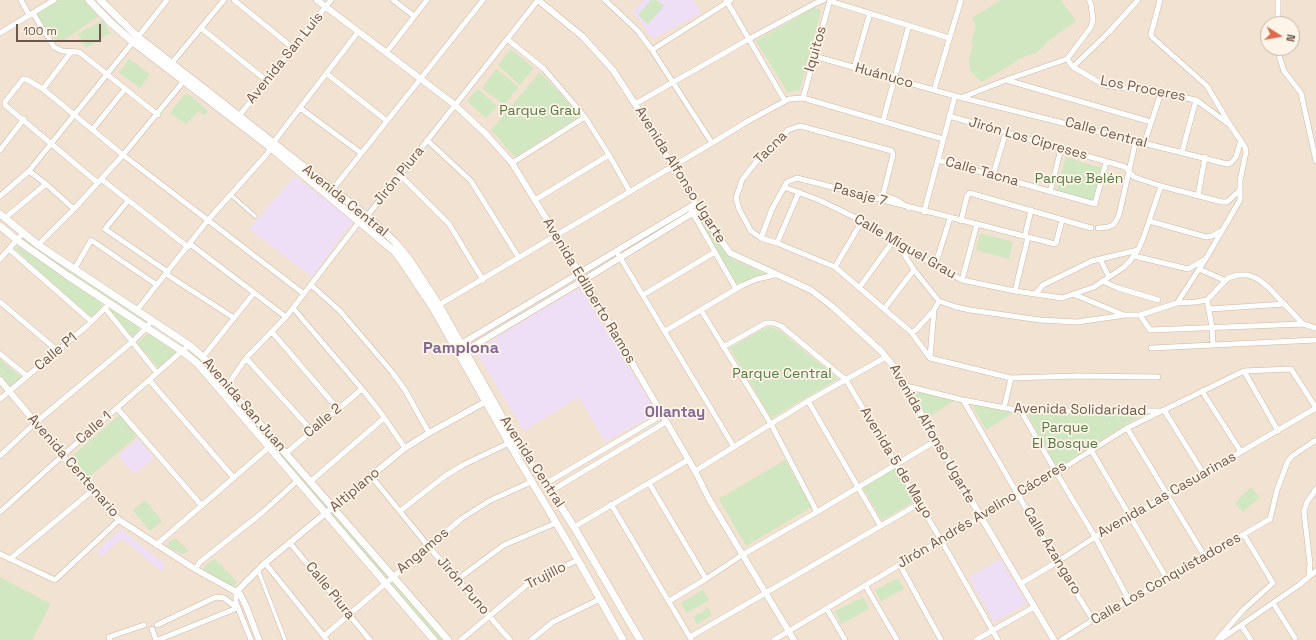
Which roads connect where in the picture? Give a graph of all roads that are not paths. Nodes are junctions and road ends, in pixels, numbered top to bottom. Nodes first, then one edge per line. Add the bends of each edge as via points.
1 (21, 0) edge
2 (54, 0) edge
3 (89, 0) edge
4 (100, 0) edge
5 (167, 0) edge
6 (224, 0) edge
7 (234, 0) edge
8 (317, 0) edge
9 (331, 0) edge
10 (393, 0) edge
11 (427, 0) edge
12 (483, 0) edge
13 (538, 0) edge
14 (605, 0) edge
15 (828, 0) edge
16 (961, 0) edge
17 (1089, 0) edge
18 (1138, 0) edge
19 (1160, 0) edge
20 (1278, 0) edge
21 (728, 1) edge
22 (815, 1) edge
23 (326, 7) junction
24 (870, 13) junction
25 (31, 14) junction
26 (414, 16) junction
27 (1278, 16) edge
28 (909, 25) junction
29 (201, 28) junction
30 (358, 32) junction
31 (0, 33) edge
32 (949, 38) junction
33 (507, 39) junction
34 (749, 39) junction
35 (136, 40) junction
36 (293, 48) junction
37 (652, 50) junction
38 (71, 52) junction
39 (386, 53) junction
40 (814, 56) junction
41 (1280, 56) edge
42 (1067, 59) junction
43 (171, 64) junction
44 (1073, 67) junction
45 (854, 68) junction
46 (108, 74) junction
47 (327, 74) junction
48 (420, 79) junction
49 (895, 79) junction
50 (1006, 80) junction
51 (267, 81) junction
52 (183, 82) junction
53 (673, 82) junction
54 (43, 89) junction
55 (125, 89) junction
56 (934, 90) junction
57 (1162, 93) junction
58 (955, 96) junction
59 (963, 97) junction
60 (802, 98) junction
61 (1196, 100) junction
62 (785, 101) junction
63 (635, 104) junction
64 (455, 105) junction
65 (300, 108) junction
66 (74, 115) junction
67 (158, 115) junction
68 (238, 116) junction
69 (949, 116) junction
70 (585, 117) junction
71 (24, 119) junction
72 (387, 121) junction
73 (883, 121) junction
74 (1151, 122) junction
75 (1230, 125) junction
76 (92, 130) junction
77 (1006, 132) junction
78 (943, 139) junction
79 (427, 140) junction
80 (1136, 140) junction
81 (1241, 140) junction
82 (712, 143) junction
83 (51, 144) junction
84 (1144, 144) junction
85 (272, 146) junction
86 (1062, 149) junction
87 (0, 150) edge
88 (1182, 152) junction
89 (361, 153) junction
90 (123, 155) junction
91 (609, 155) junction
92 (1204, 157) junction
93 (938, 160) junction
94 (1316, 161) edge
95 (1106, 162) junction
96 (512, 163) junction
97 (672, 166) junction
98 (1128, 170) junction
99 (29, 171) junction
100 (400, 175) junction
101 (993, 175) junction
102 (100, 181) junction
103 (46, 184) junction
104 (784, 186) junction
105 (1161, 186) junction
106 (332, 190) junction
107 (1240, 190) junction
108 (630, 192) junction
109 (799, 192) junction
110 (1050, 192) junction
111 (230, 195) junction
112 (0, 196) edge
113 (1198, 196) junction
114 (535, 200) junction
115 (128, 201) junction
116 (697, 207) junction
117 (909, 208) junction
118 (74, 209) junction
119 (1031, 210) junction
120 (691, 211) junction
121 (924, 212) junction
122 (2, 216) edge
123 (255, 216) dead end
124 (367, 216) junction
125 (950, 218) junction
126 (208, 220) junction
127 (1062, 220) junction
128 (862, 221) junction
129 (961, 221) junction
130 (1149, 221) junction
131 (359, 222) junction
132 (977, 224) junction
133 (0, 226) edge
134 (1091, 228) dead end
135 (1098, 228) dead end
136 (1222, 231) junction
137 (23, 233) junction
138 (556, 235) junction
139 (1027, 236) junction
140 (761, 238) junction
141 (17, 240) junction
142 (893, 241) junction
143 (777, 243) junction
144 (38, 245) junction
145 (899, 245) junction
146 (189, 246) junction
147 (9, 249) junction
148 (1138, 250) junction
149 (616, 252) junction
150 (715, 252) junction
151 (1134, 256) junction
152 (519, 258) junction
153 (620, 258) junction
154 (0, 259) edge
155 (1100, 259) junction
156 (1205, 260) junction
157 (935, 266) junction
158 (835, 267) junction
159 (1199, 269) junction
160 (74, 270) junction
161 (914, 270) junction
162 (167, 273) junction
163 (580, 274) junction
164 (775, 275) junction
165 (1109, 277) junction
166 (483, 280) junction
167 (584, 280) junction
168 (962, 280) junction
169 (1224, 280) junction
170 (1102, 281) junction
171 (311, 284) junction
172 (157, 285) junction
173 (860, 288) junction
174 (736, 289) junction
175 (1015, 291) junction
176 (254, 293) junction
177 (304, 294) junction
178 (1036, 294) junction
179 (1073, 294) junction
180 (643, 295) junction
181 (1158, 300) dead end
182 (1207, 300) junction
183 (939, 301) junction
184 (0, 302) edge
185 (1176, 303) junction
186 (1285, 304) junction
187 (107, 306) junction
188 (436, 306) junction
189 (525, 306) junction
190 (293, 308) junction
191 (884, 309) junction
192 (1209, 309) junction
193 (137, 310) junction
194 (701, 310) junction
195 (934, 310) junction
196 (528, 313) junction
197 (1126, 315) junction
198 (1140, 315) junction
199 (286, 317) junction
200 (234, 318) junction
201 (152, 320) junction
202 (91, 321) junction
203 (1304, 324) junction
204 (1212, 327) junction
205 (146, 328) junction
206 (1316, 328) edge
207 (272, 332) junction
208 (665, 332) junction
209 (911, 332) junction
210 (1316, 340) edge
211 (132, 342) junction
212 (461, 344) junction
213 (189, 345) junction
214 (1213, 345) junction
215 (724, 347) junction
216 (1151, 348) dead end
217 (58, 351) junction
218 (182, 351) junction
219 (465, 351) junction
220 (0, 354) edge
221 (203, 357) junction
222 (886, 357) junction
223 (246, 358) junction
224 (930, 358) junction
225 (1244, 371) junction
226 (157, 373) junction
227 (27, 376) junction
228 (1158, 377) dead end
229 (1012, 378) junction
230 (0, 380) edge
231 (149, 380) junction
232 (846, 380) junction
233 (227, 386) junction
234 (906, 386) junction
235 (362, 389) junction
236 (9, 391) junction
237 (1202, 391) junction
238 (0, 399) edge
239 (963, 400) junction
240 (808, 401) junction
241 (485, 402) junction
242 (117, 408) junction
243 (1004, 408) junction
244 (1316, 408) edge
245 (338, 409) junction
246 (1021, 411) junction
247 (1163, 411) junction
248 (662, 415) junction
249 (384, 418) junction
250 (666, 422) junction
251 (35, 423) junction
252 (771, 424) junction
253 (1127, 428) junction
254 (312, 431) junction
255 (1278, 431) junction
256 (429, 433) junction
257 (937, 440) junction
258 (1316, 440) edge
259 (275, 442) junction
260 (512, 442) junction
261 (268, 447) junction
262 (734, 447) junction
263 (405, 448) junction
264 (1091, 450) junction
265 (1241, 452) junction
266 (285, 454) junction
267 (0, 456) edge
268 (62, 456) junction
269 (688, 460) junction
270 (896, 464) junction
271 (695, 471) junction
272 (1056, 472) junction
273 (1203, 473) junction
274 (371, 476) junction
275 (234, 478) junction
276 (297, 481) junction
277 (310, 482) junction
278 (531, 482) junction
279 (649, 483) junction
280 (545, 484) junction
281 (858, 487) junction
282 (1316, 488) edge
283 (92, 491) junction
284 (551, 491) junction
285 (1167, 494) junction
286 (1019, 496) junction
287 (920, 502) junction
288 (612, 504) junction
289 (202, 506) junction
290 (333, 508) junction
291 (400, 511) junction
292 (0, 512) edge
293 (817, 512) junction
294 (326, 514) junction
295 (1130, 516) junction
296 (981, 517) junction
297 (119, 520) junction
298 (556, 523) junction
299 (880, 525) junction
300 (574, 527) junction
301 (1244, 535) junction
302 (1095, 537) junction
303 (941, 540) junction
304 (290, 543) junction
305 (156, 545) junction
306 (429, 547) junction
307 (0, 554) edge
308 (742, 555) junction
309 (1206, 557) junction
310 (10, 559) junction
311 (578, 560) junction
312 (1058, 562) junction
313 (265, 563) junction
314 (900, 565) junction
315 (194, 569) junction
316 (258, 569) junction
317 (1316, 571) edge
318 (393, 576) junction
319 (1309, 576) junction
320 (458, 579) junction
321 (706, 579) junction
322 (1167, 579) junction
323 (385, 583) junction
324 (1020, 584) junction
325 (865, 585) junction
326 (236, 592) junction
327 (766, 593) junction
328 (600, 599) junction
329 (1129, 600) junction
330 (669, 602) junction
331 (1273, 603) junction
332 (1034, 607) junction
333 (238, 608) junction
334 (827, 609) junction
335 (348, 614) junction
336 (490, 615) junction
337 (1093, 620) junction
338 (144, 625) dead end
339 (1241, 625) junction
340 (992, 630) junction
341 (789, 632) junction
342 (326, 638) edge
343 (1295, 638) dead end
344 (109, 639) edge
345 (690, 639) edge
346 (157, 640) edge
347 (250, 640) edge
348 (258, 640) edge
349 (286, 640) edge
350 (370, 640) edge
351 (434, 640) edge
352 (448, 640) edge
353 (461, 640) edge
354 (510, 640) edge
355 (531, 640) edge
356 (623, 640) edge
357 (640, 640) edge
358 (774, 640) edge
359 (794, 640) edge
360 (845, 640) edge
361 (897, 640) edge
362 (941, 640) edge
363 (976, 640) edge
364 (998, 640) edge
365 (1054, 640) edge
366 (1062, 640) edge
367 (1218, 640) edge
368 (1251, 640) edge

1 - 25 street
2 - 25 street
3 - 35 main road, Avenida Central via 111,23
4 - 35 main road, Avenida Central
5 - 35 street
6 - 29 street
7 - 36 street
8 - 23 street, Avenida Edilberto Ramos
9 - 23 street, Avenida San Luis
10 - 26 street
11 - 26 street
12 - 48 street
13 - 33 street, Jirón Piura
13 - 63 street, Avenida Alfonso Ugarte via 582,36 612,70
14 - 37 street via 638,31
15 - 22 street
15 - 24 street
15 - 40 street, Iquitos
16 - 32 street
17 - 42 street via 1093,20
18 - 44 street
19 - 75 street via 1152,37 1207,86
20 - 27 street
21 - 34 street
21 - 37 street
22 - 34 street
23 - 30 street, Avenida Edilberto Ramos
23 - 36 street, Avenida San Luis
24 - 28 street
24 - 45 street
25 - 31 street
25 - 38 street via 54,47
26 - 39 street
28 - 32 street
28 - 49 street
29 - 43 street
29 - 51 street
30 - 39 street, Avenida Edilberto Ramos
30 - 47 street
32 - 56 street
33 - 64 street, Jirón Piura
33 - 70 street via 544,69
34 - 53 street
34 - 62 street
35 - 43 main road, Avenida Central
35 - 46 street
35 - 52 main road, Avenida Central
36 - 51 street, Avenida San Luis
37 - 53 street
38 - 46 street via 79,52
38 - 54 street
39 - 48 street, Avenida Edilberto Ramos
40 - 45 street, Huánuco
40 - 60 street, Iquitos
41 - 94 street via 1284,71 1301,93
42 - 44 street, Los Proceres
42 - 50 street
43 - 68 main road, Avenida Central
44 - 57 street, Los Proceres via 1104,85
45 - 49 street, Huánuco
46 - 55 street
46 - 66 street
47 - 65 street
47 - 72 street
48 - 64 street, Avenida Edilberto Ramos
48 - 72 street
49 - 56 street, Huánuco
49 - 73 street
50 - 59 street
50 - 74 street
51 - 68 street, Avenida San Luis
52 - 67 street
52 - 85 main road, Avenida Central
53 - 63 street
53 - 82 street
54 - 66 street
54 - 71 street via 23,79 5,102 5,105
55 - 67 street
55 - 76 street
56 - 58 street, Huánuco
57 - 61 street, Los Proceres
57 - 74 street
58 - 59 street, Calle Central
58 - 69 street
59 - 80 street, Calle Central
60 - 62 street
60 - 73 street
61 - 75 street, Los Proceres
61 - 88 street
62 - 82 street
63 - 97 street, Avenida Alfonso Ugarte
64 - 79 street, Jirón Piura
64 - 96 street, Avenida Edilberto Ramos
65 - 85 street
65 - 89 street
66 - 76 street
66 - 83 street
67 - 90 street
68 - 85 main road, Avenida Central
69 - 77 street, Jirón Los Cipreses
69 - 78 street
70 - 91 street
70 - 96 street
71 - 83 street
71 - 87 street
72 - 89 street
73 - 78 street
74 - 84 street
75 - 81 street, Los Proceres
76 - 90 street
77 - 86 street, Jirón Los Cipreses
77 - 101 street
78 - 93 street
79 - 100 street, Jirón Piura
79 - 152 street via 471,181
80 - 84 street, Calle Central
80 - 98 street
81 - 92 street, Calle Central via 1236,157 1231,163
81 - 107 street, Los Proceres via 1246,152
82 - 97 street
83 - 99 street
83 - 102 street
84 - 88 street, Calle Central
85 - 106 main road, Avenida Central
85 - 111 street
85 - 131 main road, Avenida Central
86 - 95 street, Jirón Los Cipreses
86 - 110 street
88 - 92 street, Calle Central
89 - 106 street
90 - 102 street
90 - 126 street
91 - 108 street
91 - 114 street
92 - 113 street
93 - 101 street, Calle Tacna
93 - 121 street
95 - 98 street, Jirón Los Cipreses
95 - 110 street, Calle Tacna via 1095,204
96 - 114 street, Avenida Edilberto Ramos
97 - 108 street
97 - 116 street, Avenida Alfonso Ugarte
98 - 105 street, Jirón Los Cipreses via 1134,177
98 - 135 street via 1116,221 1108,227
99 - 103 street
99 - 112 street
100 - 124 street, Jirón Piura
100 - 166 street via 449,224
101 - 110 street, Calle Tacna
102 - 115 street
102 - 118 street
103 - 118 street
103 - 122 street
104 - 109 street, Calle Miguel Grau
104 - 117 street, Pasaje 7 via 797,178
104 - 140 street
105 - 113 street, Jirón Los Cipreses
105 - 130 street, Calle Miguel Grau
106 - 124 main road, Avenida Central
107 - 113 street, Jirón Los Cipreses via 1227,202
107 - 136 street, Los Proceres via 1240,200
108 - 138 street
109 - 128 street, Calle Miguel Grau
109 - 143 street
111 - 123 street
111 - 126 street
114 - 138 street, Avenida Edilberto Ramos
115 - 146 street
115 - 162 street via 106,229
116 - 120 street
116 - 164 street, Avenida Alfonso Ugarte via 730,253
117 - 121 street, Pasaje 7
117 - 140 street, Tacna via 884,194 892,150 800,126 788,130 742,180 736,198 739,209 751,231
118 - 144 street
119 - 127 street
119 - 129 street via 970,193
119 - 139 street
120 - 149 street
120 - 150 street
120 - 153 street
121 - 125 street, Pasaje 7
122 - 137 main road, Avenida San Juan
124 - 131 street, Jirón Piura
124 - 188 main road, Avenida Central via 410,259
125 - 129 street, Pasaje 7
125 - 157 street
126 - 146 street
126 - 177 street
127 - 134 street
127 - 139 street, Pasaje 7 via 1056,244
128 - 142 street, Calle Miguel Grau
128 - 158 street
129 - 132 street, Pasaje 7
130 - 136 street via 1206,237
130 - 148 street, Calle Miguel Grau
131 - 171 street, Jirón Piura
131 - 188 main road, Avenida Central via 394,252
132 - 139 street, Pasaje 7
132 - 168 street
133 - 141 main road, Avenida San Juan
136 - 156 street
137 - 141 street
137 - 144 main road, Avenida San Juan
138 - 152 street
138 - 163 street, Avenida Edilberto Ramos
139 - 175 street
140 - 143 street
141 - 147 street
141 - 187 main road, Avenida San Juan
142 - 145 street, Calle Miguel Grau
142 - 173 street
143 - 158 street
144 - 160 main road, Avenida San Juan
145 - 157 street, Calle Miguel Grau
145 - 161 street
146 - 162 street
146 - 176 street
147 - 154 street
147 - 202 street
148 - 151 street, Calle Miguel Grau
148 - 155 street
149 - 153 street
149 - 163 street
150 - 174 street
150 - 180 street
151 - 156 street via 1188,269
151 - 165 street, Calle Miguel Grau
152 - 166 street
153 - 167 street
153 - 180 street
155 - 165 street
155 - 178 street via 1043,285
156 - 159 street
157 - 168 street, Calle Miguel Grau
158 - 173 street
159 - 169 street
159 - 185 street
160 - 172 street via 91,240
160 - 193 main road, Avenida San Juan
161 - 183 street
161 - 191 street
162 - 172 street
162 - 200 street
163 - 167 street, Avenida Edilberto Ramos
163 - 189 street
164 - 174 street via 757,279
164 - 222 street, Avenida Alfonso Ugarte via 811,290
165 - 170 street, Calle Miguel Grau
166 - 188 street
167 - 196 street
167 - 248 street, Avenida Edilberto Ramos
168 - 175 street, Calle Miguel Grau
169 - 182 street
169 - 186 street via 1238,275 1253,277 1268,287
170 - 179 street, Calle Miguel Grau via 1094,287
170 - 181 street
171 - 177 street, Jirón Piura
171 - 256 street via 340,311 392,372
172 - 193 street
173 - 191 street
174 - 194 street
175 - 178 street, Calle Miguel Grau
176 - 199 street
176 - 200 street
177 - 190 street, Jirón Piura
178 - 179 street, Calle Miguel Grau via 1062,298
179 - 197 street
180 - 208 street
182 - 185 street
182 - 192 street
183 - 195 street
183 - 197 street via 970,310 1040,320 1077,322
184 - 217 street
185 - 198 street
186 - 192 street
186 - 203 street
187 - 202 street, Calle P1
187 - 205 main road, Avenida San Juan
187 - 211 street
188 - 212 main road, Avenida Central
188 - 241 main road, Avenida Central
189 - 196 street
189 - 212 street
190 - 199 street, Jirón Piura
190 - 235 street
191 - 209 street
192 - 204 street
193 - 201 main road, Avenida San Juan
194 - 208 street
194 - 215 street
195 - 209 street via 916,330
195 - 224 street
196 - 219 street
197 - 198 street
198 - 204 street via 1150,330
199 - 207 street, Jirón Piura
200 - 221 street
201 - 205 street
201 - 213 main road, Avenida San Juan
202 - 217 street, Calle P1
203 - 204 street
203 - 206 street
204 - 214 street
205 - 211 street
205 - 218 main road, Avenida San Juan
207 - 223 street, Jirón Piura
207 - 245 street
208 - 262 street
209 - 224 street
210 - 214 street
211 - 226 street
211 - 251 street
212 - 219 main road, Avenida Central
213 - 218 street, Calle 1
213 - 221 main road, Avenida San Juan
214 - 216 street
215 - 232 street, Avenida 5 de Mayo via 766,323 773,323
215 - 252 street
217 - 227 street, Calle P1
218 - 226 street, Calle 1
218 - 261 main road, Avenida San Juan via 197,363
219 - 260 main road, Avenida Central
220 - 227 street
221 - 233 main road, Avenida San Juan
222 - 232 street
222 - 234 street, Avenida Alfonso Ugarte
223 - 233 street, Jirón Piura
223 - 254 street
224 - 229 street
225 - 237 street, Jirón Andrés Avelino Cáceres
225 - 244 street, Jirón Andrés Avelino Cáceres via 1290,369
225 - 255 street
226 - 231 street, Calle 1
227 - 236 street, Calle P1
228 - 229 street
229 - 243 street
230 - 236 street, Avenida Centenario
231 - 242 street, Calle 1
231 - 275 street
232 - 240 street
232 - 270 street, Avenida 5 de Mayo
233 - 259 main road, Avenida San Juan
234 - 239 street, Avenida Solidaridad
234 - 257 street, Avenida Alfonso Ugarte
235 - 245 street, Calle 2
235 - 249 street
236 - 238 street, Calle P1
236 - 251 street, Avenida Centenario
237 - 247 street, Jirón Andrés Avelino Cáceres
237 - 265 street
239 - 243 street, Avenida Solidaridad
239 - 286 street, Calle Azangaro
240 - 252 street
240 - 281 street
241 - 256 street, Altiplano
241 - 260 main road, Avenida Central
242 - 268 street, Calle 1
242 - 289 street
243 - 246 street, Avenida Solidaridad
244 - 255 street, Avenida Las Casuarinas
245 - 254 street, Calle 2
246 - 247 street, Avenida Solidaridad
246 - 272 street
247 - 253 street, Jirón Andrés Avelino Cáceres
247 - 273 street
248 - 250 street, Avenida Edilberto Ramos
248 - 280 street
249 - 263 street
249 - 277 street
250 - 269 street, Avenida Edilberto Ramos
250 - 284 street
251 - 267 street
251 - 268 street, Avenida Centenario
252 - 262 street
252 - 293 street
253 - 264 street, Jirón Andrés Avelino Cáceres
253 - 285 street
254 - 266 street, Calle 2
255 - 265 street, Avenida Las Casuarinas
256 - 263 street, Altiplano
257 - 270 street
257 - 296 street, Avenida Alfonso Ugarte
258 - 301 street, Calle Los Conquistadores via 1288,461 1270,518
259 - 261 street
259 - 266 main road, Avenida San Juan
260 - 278 main road, Avenida Central
260 - 280 main road, Avenida Central
260 - 291 street via 445,476
261 - 275 street
261 - 276 main road, Avenida San Juan
262 - 271 street
263 - 274 street, Altiplano
264 - 272 street, Jirón Andrés Avelino Cáceres
264 - 295 street
265 - 273 street, Avenida Las Casuarinas
266 - 277 main road, Avenida San Juan
268 - 283 street, Avenida Centenario
268 - 292 street, Calle 1
269 - 271 street, Avenida Edilberto Ramos
269 - 279 street
270 - 281 street
270 - 287 street, Avenida 5 de Mayo
271 - 308 street, Avenida Edilberto Ramos
272 - 286 street, Jirón Andrés Avelino Cáceres
272 - 302 street
273 - 285 street, Avenida Las Casuarinas
274 - 290 street, Altiplano
274 - 291 street, Jirón Puno
275 - 289 street
276 - 294 main road, Avenida San Juan
276 - 315 street
277 - 290 main road, Avenida San Juan
278 - 298 main road, Avenida Central
278 - 306 street, Angamos via 489,501 461,518
279 - 288 street
279 - 321 street
280 - 284 main road, Avenida Central
281 - 293 street
281 - 299 street
282 - 319 street via 1304,512
283 - 297 street, Avenida Centenario
283 - 310 street
284 - 300 main road, Avenida Central
285 - 295 street, Avenida Las Casuarinas
285 - 309 street
286 - 296 street, Jirón Andrés Avelino Cáceres
286 - 312 street, Calle Azangaro
287 - 299 street
287 - 303 street, Avenida 5 de Mayo
288 - 300 street
288 - 330 street
289 - 305 street
290 - 294 street, Altiplano
290 - 318 main road, Avenida San Juan
291 - 306 street, Jirón Puno
293 - 308 street
294 - 304 street, Altiplano
294 - 323 main road, Avenida San Juan
295 - 302 street, Avenida Las Casuarinas
295 - 322 street
296 - 303 street, Jirón Andrés Avelino Cáceres
296 - 324 street, Avenida Alfonso Ugarte
297 - 305 street, Avenida Centenario
297 - 310 street via 55,580
298 - 311 main road, Avenida Central
298 - 320 street via 504,545
299 - 327 street
300 - 357 main road, Avenida Central
301 - 309 street, Calle Los Conquistadores
301 - 367 street via 1273,583 1244,609
302 - 312 street, Avenida Las Casuarinas
302 - 329 street
303 - 314 street, Jirón Andrés Avelino Cáceres
303 - 340 street, Avenida 5 de Mayo
304 - 313 street, Altiplano
304 - 335 street, Calle Piura
305 - 315 street, Avenida Centenario
306 - 318 street, Angamos
306 - 320 street, Jirón Puno
307 - 310 street
308 - 321 street
308 - 327 street, Avenida Edilberto Ramos
309 - 322 street, Calle Los Conquistadores
311 - 328 main road, Avenida Central
311 - 336 street, Trujillo via 530,582
312 - 324 street, Avenida Las Casuarinas
312 - 337 street, Calle Azangaro
313 - 316 street, Altiplano
313 - 342 street
314 - 325 street, Jirón Andrés Avelino Cáceres
314 - 362 street
315 - 326 street, Avenida Centenario
316 - 326 street, Altiplano
316 - 349 street
317 - 319 street
318 - 323 street, Angamos
318 - 352 main road, Avenida San Juan
319 - 331 street
320 - 336 street, Jirón Puno
321 - 330 street
322 - 329 street, Calle Los Conquistadores
323 - 335 street, Angamos
323 - 351 main road, Avenida San Juan
324 - 332 street, Avenida Alfonso Ugarte
325 - 334 street, Jirón Andrés Avelino Cáceres
325 - 361 street
326 - 333 street
326 - 348 street, Avenida Centenario via 243,599
327 - 341 street, Avenida Edilberto Ramos
327 - 345 street
328 - 355 street via 554,622
328 - 356 main road, Avenida Central
329 - 337 street, Calle Los Conquistadores
330 - 345 street
331 - 339 street
331 - 343 street
332 - 340 street
332 - 365 street, Avenida Alfonso Ugarte
333 - 346 street
333 - 346 street via 224,598 216,597 155,627
333 - 347 street
334 - 341 street, Jirón Andrés Avelino Cáceres
334 - 360 street
335 - 342 street, Angamos
335 - 350 street, Calle Piura
336 - 353 street, Trujillo
336 - 354 street, Jirón Puno
337 - 366 street, Calle Los Conquistadores
338 - 344 street
339 - 367 street
339 - 368 street
340 - 363 street
340 - 364 street, Avenida 5 de Mayo
341 - 358 street, Jirón Andrés Avelino Cáceres
341 - 359 street, Avenida Edilberto Ramos

